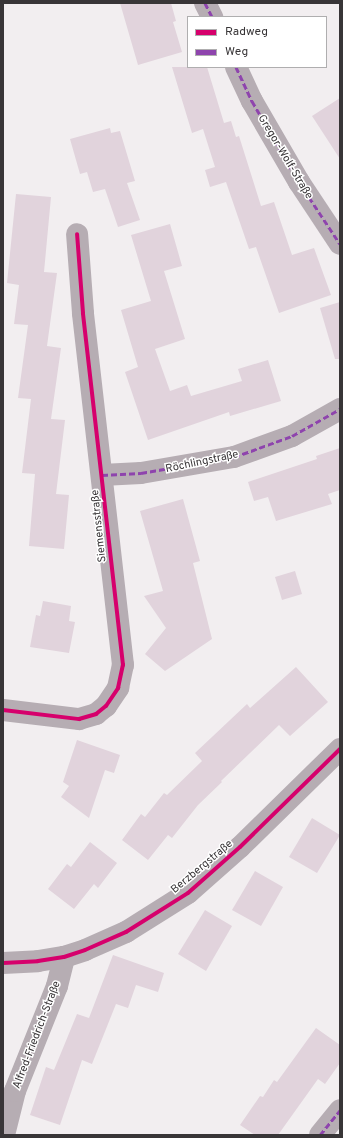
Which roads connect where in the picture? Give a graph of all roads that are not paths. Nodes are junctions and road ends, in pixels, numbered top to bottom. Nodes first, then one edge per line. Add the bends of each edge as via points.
1 (205, 3) edge
2 (212, 16) edge
3 (236, 68) edge
4 (77, 234) dead end
5 (340, 244) edge
6 (340, 409) edge
7 (102, 475) junction
8 (3, 710) edge
9 (340, 749) edge
10 (64, 957) junction
11 (3, 963) edge
12 (340, 1110) edge
13 (4, 1135) edge
14 (320, 1135) edge

1 - 2 street
3 - 5 street, Gregor-Wolf-Straße via 252,101 299,182
4 - 7 street, Siemensstraße via 83,313
6 - 7 street, Röchlingstraße via 292,436 234,457 141,473
7 - 8 street, Siemensstraße via 123,665 118,688 106,706 96,714 79,719
9 - 10 street, Berzbergstraße via 240,847 188,893 126,932
10 - 11 street, Berzbergstraße
10 - 13 street, Alfred-Friedrich-Straße via 57,986 16,1091
12 - 14 street

